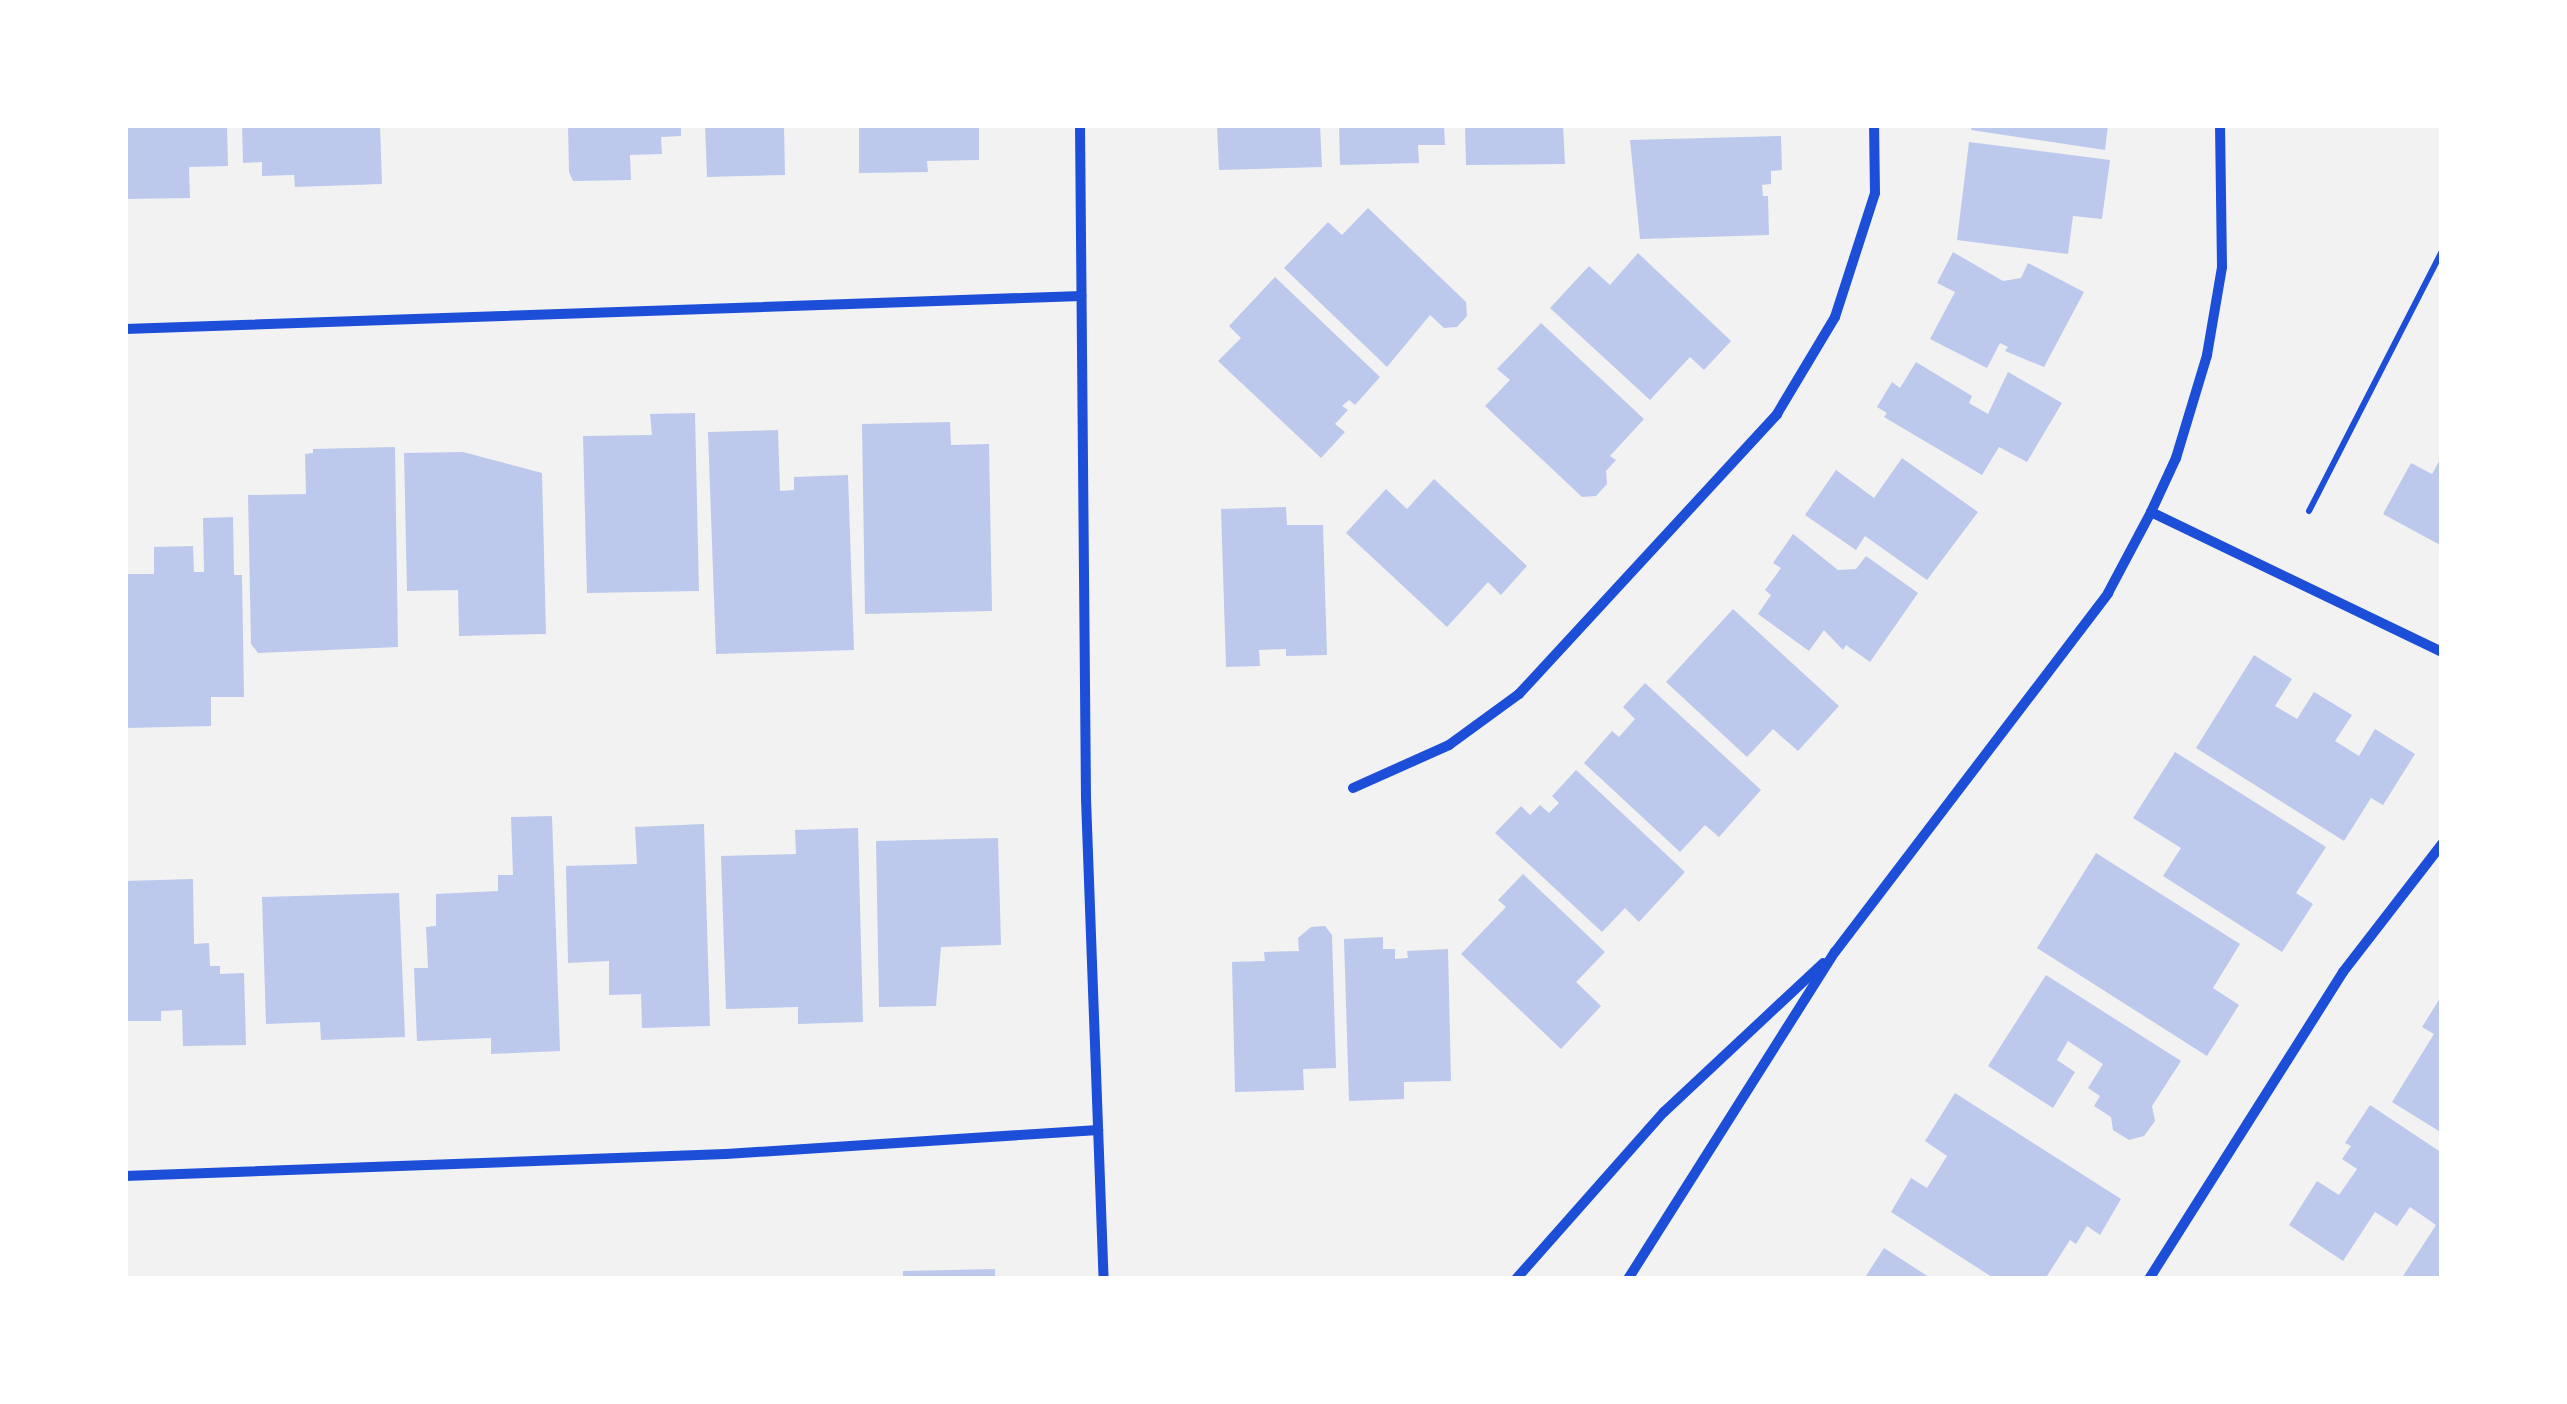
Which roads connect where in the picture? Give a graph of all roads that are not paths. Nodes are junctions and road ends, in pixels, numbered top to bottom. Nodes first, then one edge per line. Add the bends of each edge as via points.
1 (1080, 125) edge
2 (1874, 125) edge
3 (2220, 125) edge
4 (1082, 296) junction
5 (125, 328) edge
6 (2152, 512) junction
7 (2442, 652) edge
8 (1353, 788) dead end
9 (2442, 844) edge
10 (1835, 952) junction
11 (1098, 1130) junction
12 (125, 1176) edge
13 (1104, 1279) edge
14 (1516, 1279) edge
15 (1628, 1279) edge
16 (2150, 1279) edge

1 - 4 street
2 - 8 street via 1875,193 1835,317 1777,414 1519,694 1449,745
3 - 6 street via 2222,268 2207,355
4 - 5 street
4 - 11 street via 1086,799
6 - 7 street
6 - 10 street via 2108,594
9 - 16 street via 2343,972
10 - 14 street via 1664,1112
10 - 15 street
11 - 12 street via 726,1154
11 - 13 street

